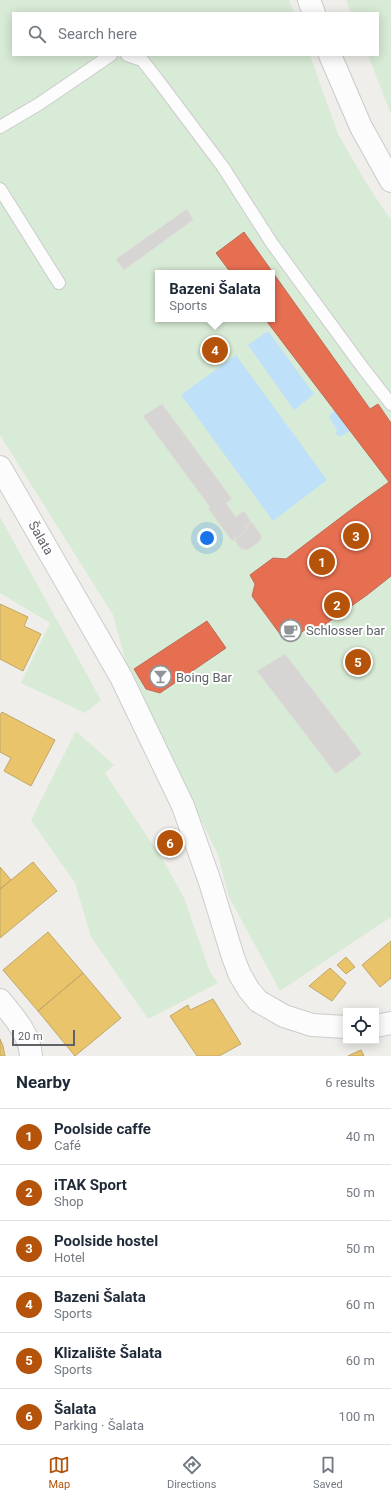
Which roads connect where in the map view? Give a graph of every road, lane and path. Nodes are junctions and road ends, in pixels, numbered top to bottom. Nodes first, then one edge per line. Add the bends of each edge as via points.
1 (310, 0) edge
2 (314, 12) edge
3 (110, 56) edge
4 (130, 56) edge
5 (330, 56) edge
6 (0, 127) edge
7 (391, 181) edge
8 (0, 189) edge
9 (59, 283) dead end
10 (391, 404) edge
11 (0, 466) edge
12 (0, 1000) edge
13 (391, 1023) edge
14 (379, 1025) edge
15 (343, 1028) edge
16 (31, 1056) edge

1 - 2 street
3 - 6 lane
4 - 10 lane via 142,60 223,166 280,254
5 - 7 street via 361,127
8 - 9 lane
11 - 15 street, Šalata via 121,677 182,806 240,976 258,1001 284,1016 312,1025
12 - 16 street via 24,1032
13 - 14 street

